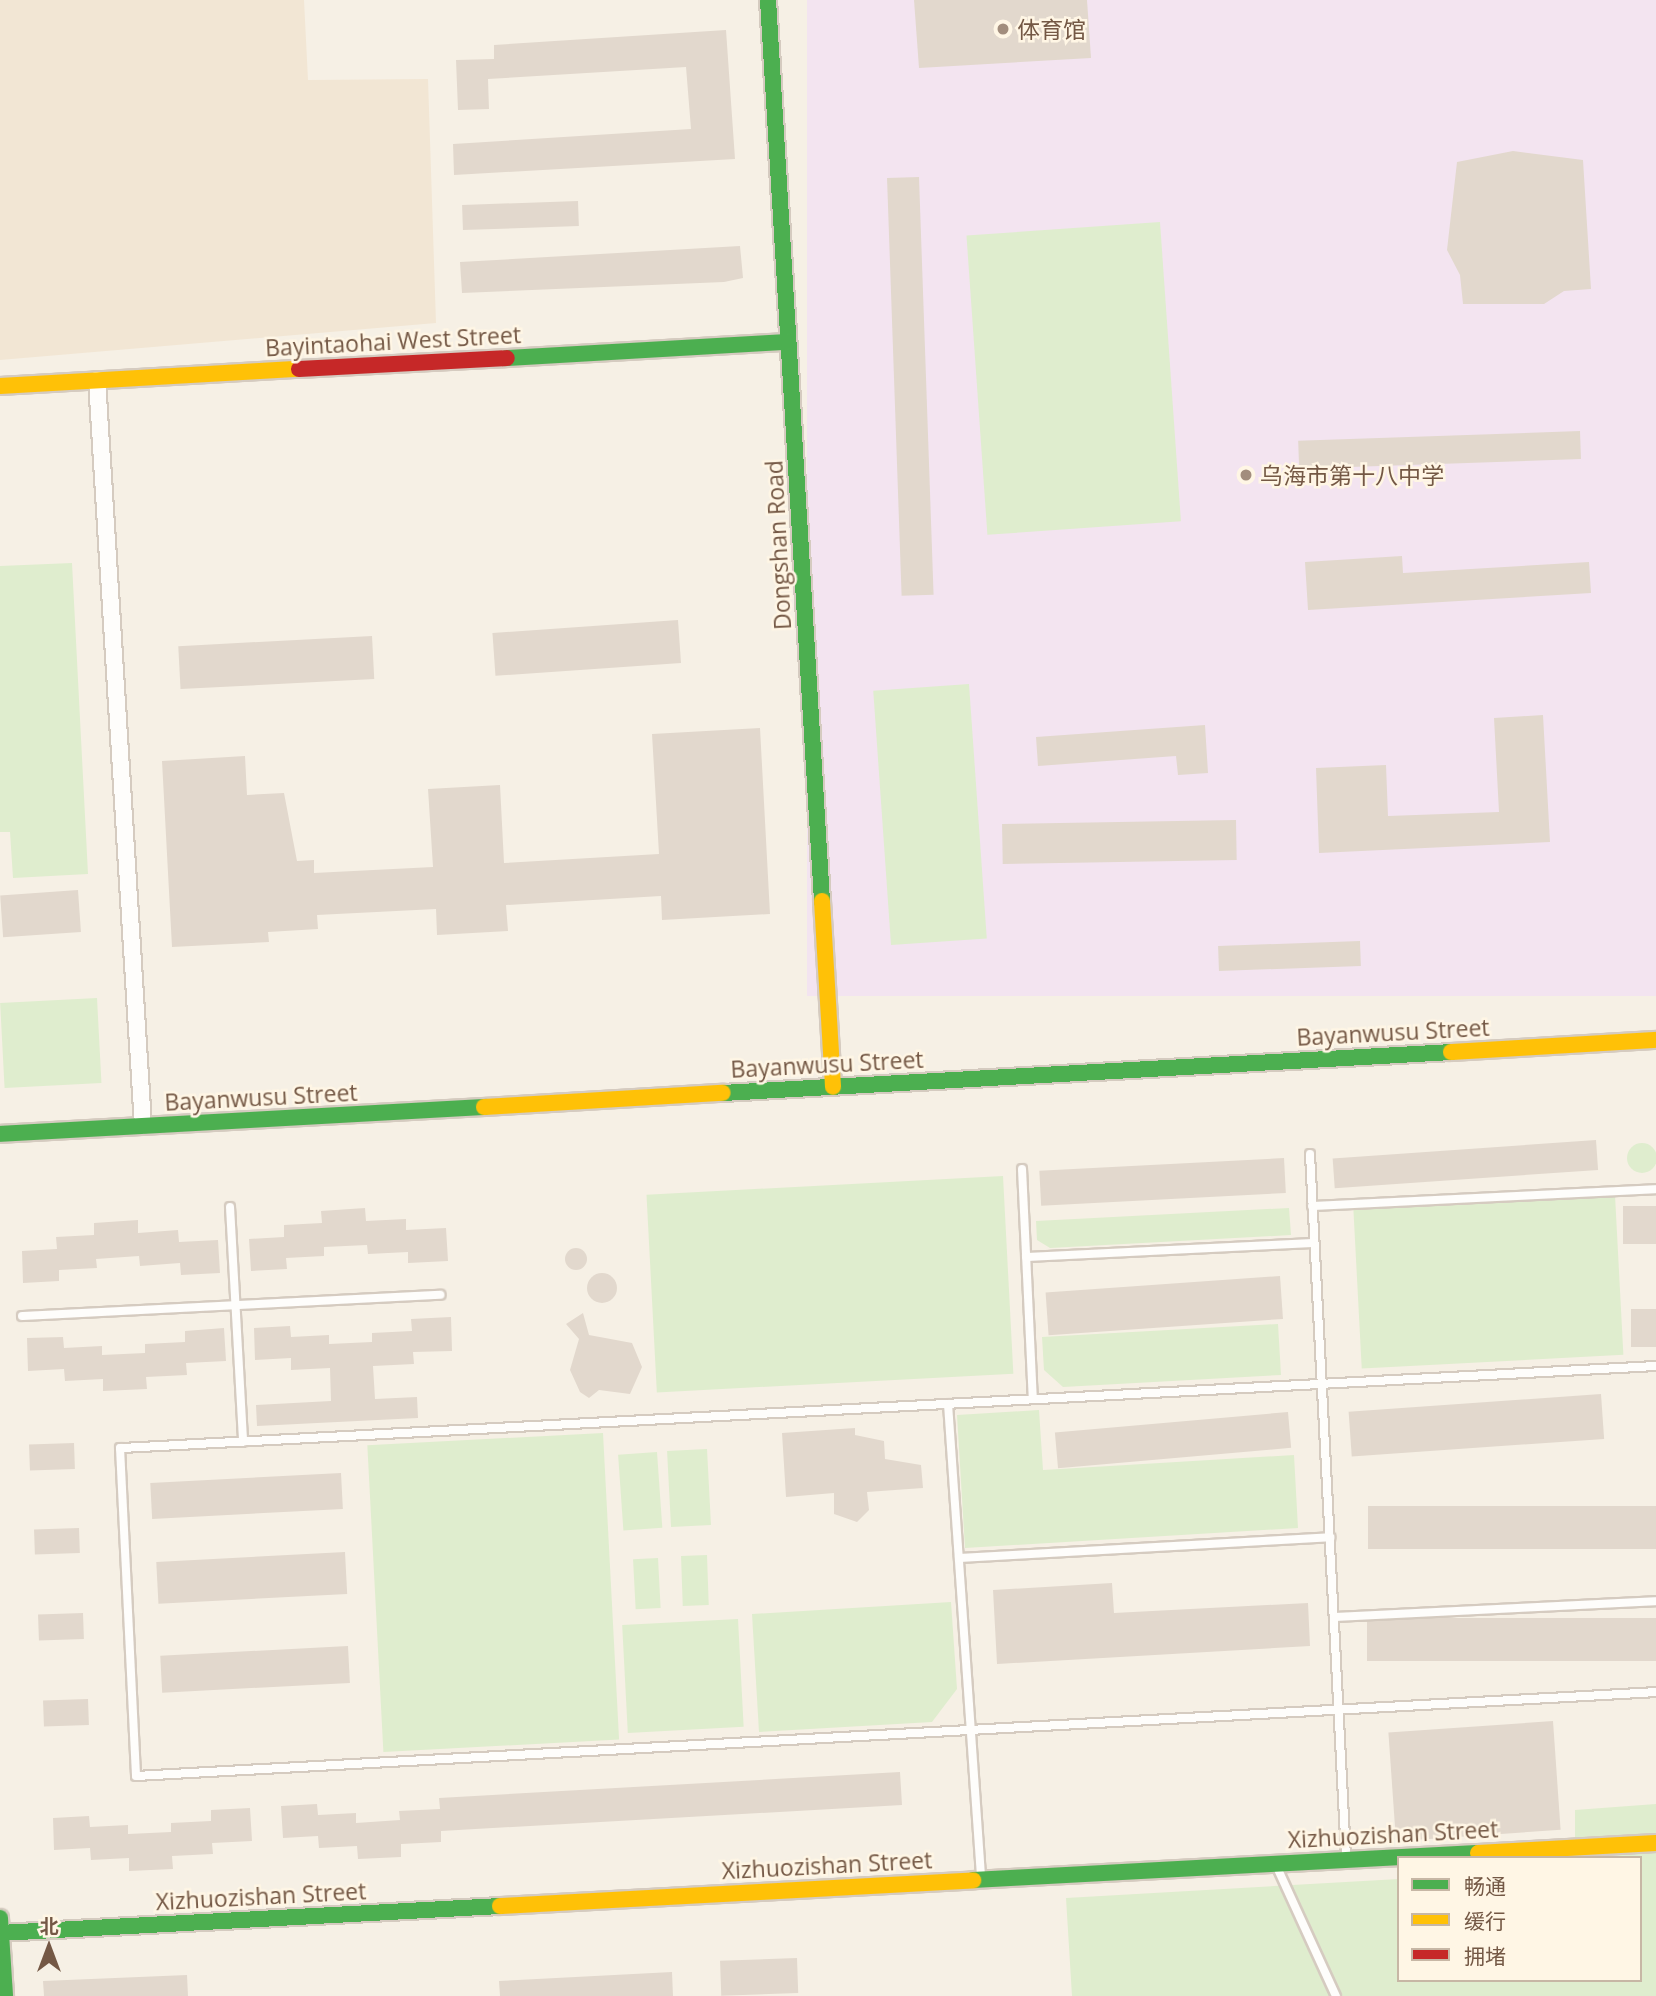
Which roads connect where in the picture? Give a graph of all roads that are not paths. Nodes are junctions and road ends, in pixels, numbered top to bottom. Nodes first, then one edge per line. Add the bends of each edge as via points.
1 (768, 0) edge
2 (789, 342) junction
3 (97, 380) junction
4 (0, 386) edge
5 (1656, 1040) edge
6 (1656, 1053) edge
7 (833, 1087) junction
8 (143, 1126) junction
9 (0, 1134) edge
10 (0, 1146) edge
11 (1310, 1154) dead end
12 (1022, 1170) dead end
13 (1656, 1189) edge
14 (1312, 1206) junction
15 (230, 1207) dead end
16 (1314, 1243) junction
17 (1026, 1257) junction
18 (440, 1295) dead end
19 (231, 1305) junction
20 (22, 1316) dead end
21 (1656, 1366) edge
22 (1321, 1384) junction
23 (1033, 1399) junction
24 (948, 1404) junction
25 (243, 1442) junction
26 (1330, 1537) junction
27 (959, 1558) junction
28 (1656, 1601) edge
29 (1334, 1617) junction
30 (1656, 1692) edge
31 (1338, 1709) junction
32 (971, 1730) junction
33 (1656, 1843) edge
34 (1397, 1856) edge
35 (1404, 1856) edge
36 (1346, 1859) junction
37 (1274, 1863) junction
38 (982, 1880) junction
39 (0, 1918) edge
40 (0, 1933) edge
41 (5, 1996) edge
42 (1336, 1996) edge

1 - 2 street, Dongshan Road
2 - 3 street, Bayintaohai West Street
2 - 7 street, Dongshan Road
3 - 4 street, Bayintaohai West Street
3 - 8 street
5 - 7 street, Bayanwusu Street
6 - 10 street, Bayanwusu Street
7 - 8 street, Bayanwusu Street
8 - 9 street, Bayanwusu Street
11 - 14 lane
12 - 17 lane
13 - 14 lane
14 - 16 lane
15 - 19 lane
16 - 17 lane
16 - 22 lane
17 - 23 lane
18 - 19 lane
19 - 20 lane
19 - 25 lane
21 - 22 lane
22 - 23 lane
22 - 26 lane
23 - 24 lane
24 - 25 lane
24 - 27 lane
25 - 32 lane via 120,1448 136,1776
26 - 27 lane
26 - 29 lane
27 - 32 lane
28 - 29 lane
29 - 31 lane
30 - 31 lane
31 - 32 lane
31 - 36 lane
32 - 38 lane
33 - 35 street, Xizhuozishan Street
34 - 36 street, Xizhuozishan Street
36 - 37 street, Xizhuozishan Street
37 - 38 street, Xizhuozishan Street
37 - 42 lane
38 - 40 street, Xizhuozishan Street
39 - 40 street
40 - 41 street

